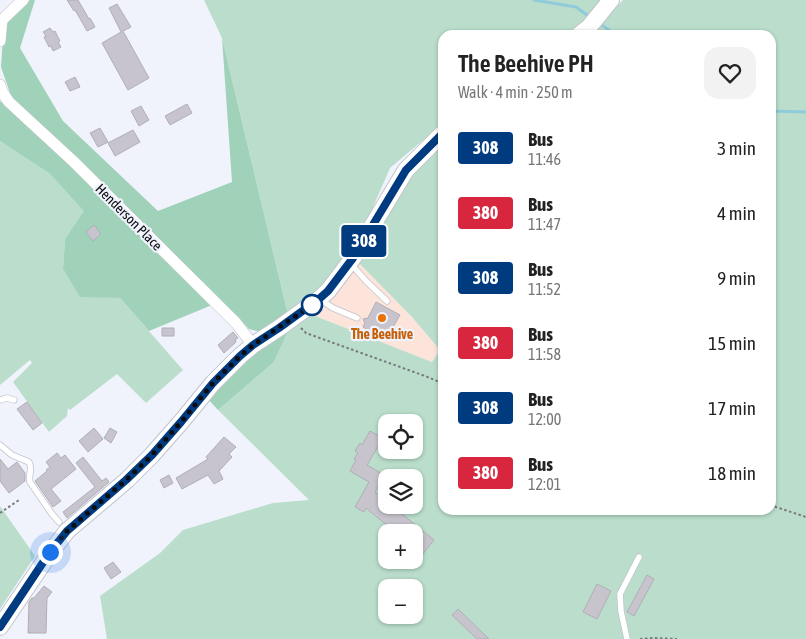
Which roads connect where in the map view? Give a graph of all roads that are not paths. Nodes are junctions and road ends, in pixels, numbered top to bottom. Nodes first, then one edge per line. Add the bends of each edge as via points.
1 (23, 0) edge
2 (611, 0) edge
3 (1, 16) edge
4 (585, 30) edge
5 (0, 41) edge
6 (1, 88) edge
7 (438, 138) edge
8 (350, 262) junction
9 (319, 299) junction
10 (387, 301) dead end
11 (357, 318) dead end
12 (253, 345) junction
13 (0, 400) edge
14 (14, 400) dead end
15 (0, 445) edge
16 (59, 522) dead end
17 (639, 557) dead end
18 (0, 627) edge
19 (627, 639) edge

1 - 3 street
2 - 4 street
3 - 5 street
6 - 12 street, Henderson Place via 10,102 236,323
7 - 8 street via 406,170
8 - 9 street
8 - 10 lane
9 - 11 lane
9 - 12 street
12 - 18 street via 213,383 152,455 67,531
13 - 14 lane
15 - 16 lane via 12,455 29,462 30,482
17 - 19 lane via 620,594

